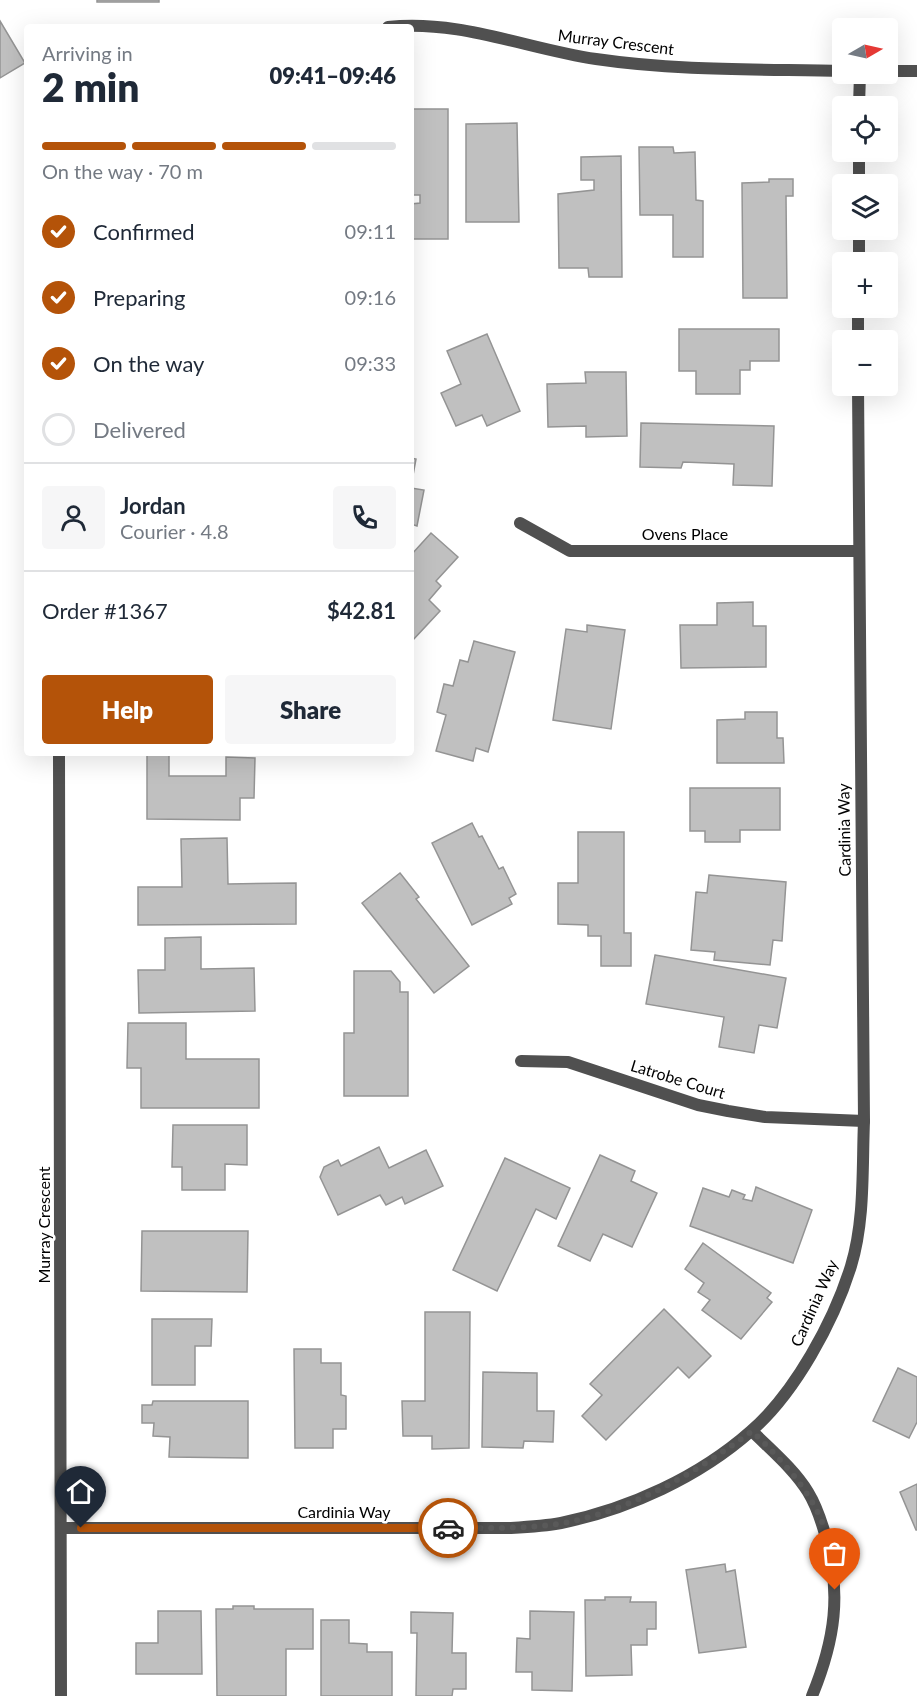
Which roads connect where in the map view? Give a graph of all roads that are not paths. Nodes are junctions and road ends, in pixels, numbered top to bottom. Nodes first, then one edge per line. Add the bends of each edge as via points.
1 (414, 27) edge
2 (832, 70) edge
3 (917, 70) edge
4 (898, 71) edge
5 (858, 396) edge
6 (520, 523) dead end
7 (857, 550) junction
8 (59, 756) edge
9 (521, 1061) dead end
10 (864, 1121) junction
11 (752, 1431) junction
12 (61, 1528) junction
13 (61, 1696) edge
14 (812, 1696) edge

1 - 2 street, Murray Crescent via 448,27 622,63
3 - 4 street
5 - 7 street, Cardinia Way
6 - 7 street, Ovens Place via 570,551
7 - 10 street, Cardinia Way
8 - 12 street, Murray Crescent
9 - 10 street, Latrobe Court via 568,1062 698,1105 728,1111 765,1117
10 - 11 street, Cardinia Way via 861,1210 851,1265 813,1351
11 - 12 street, Cardinia Way via 682,1479 608,1510 560,1523 512,1528
11 - 14 street via 808,1492 820,1515 835,1573 830,1644
12 - 13 street, Murray Crescent

